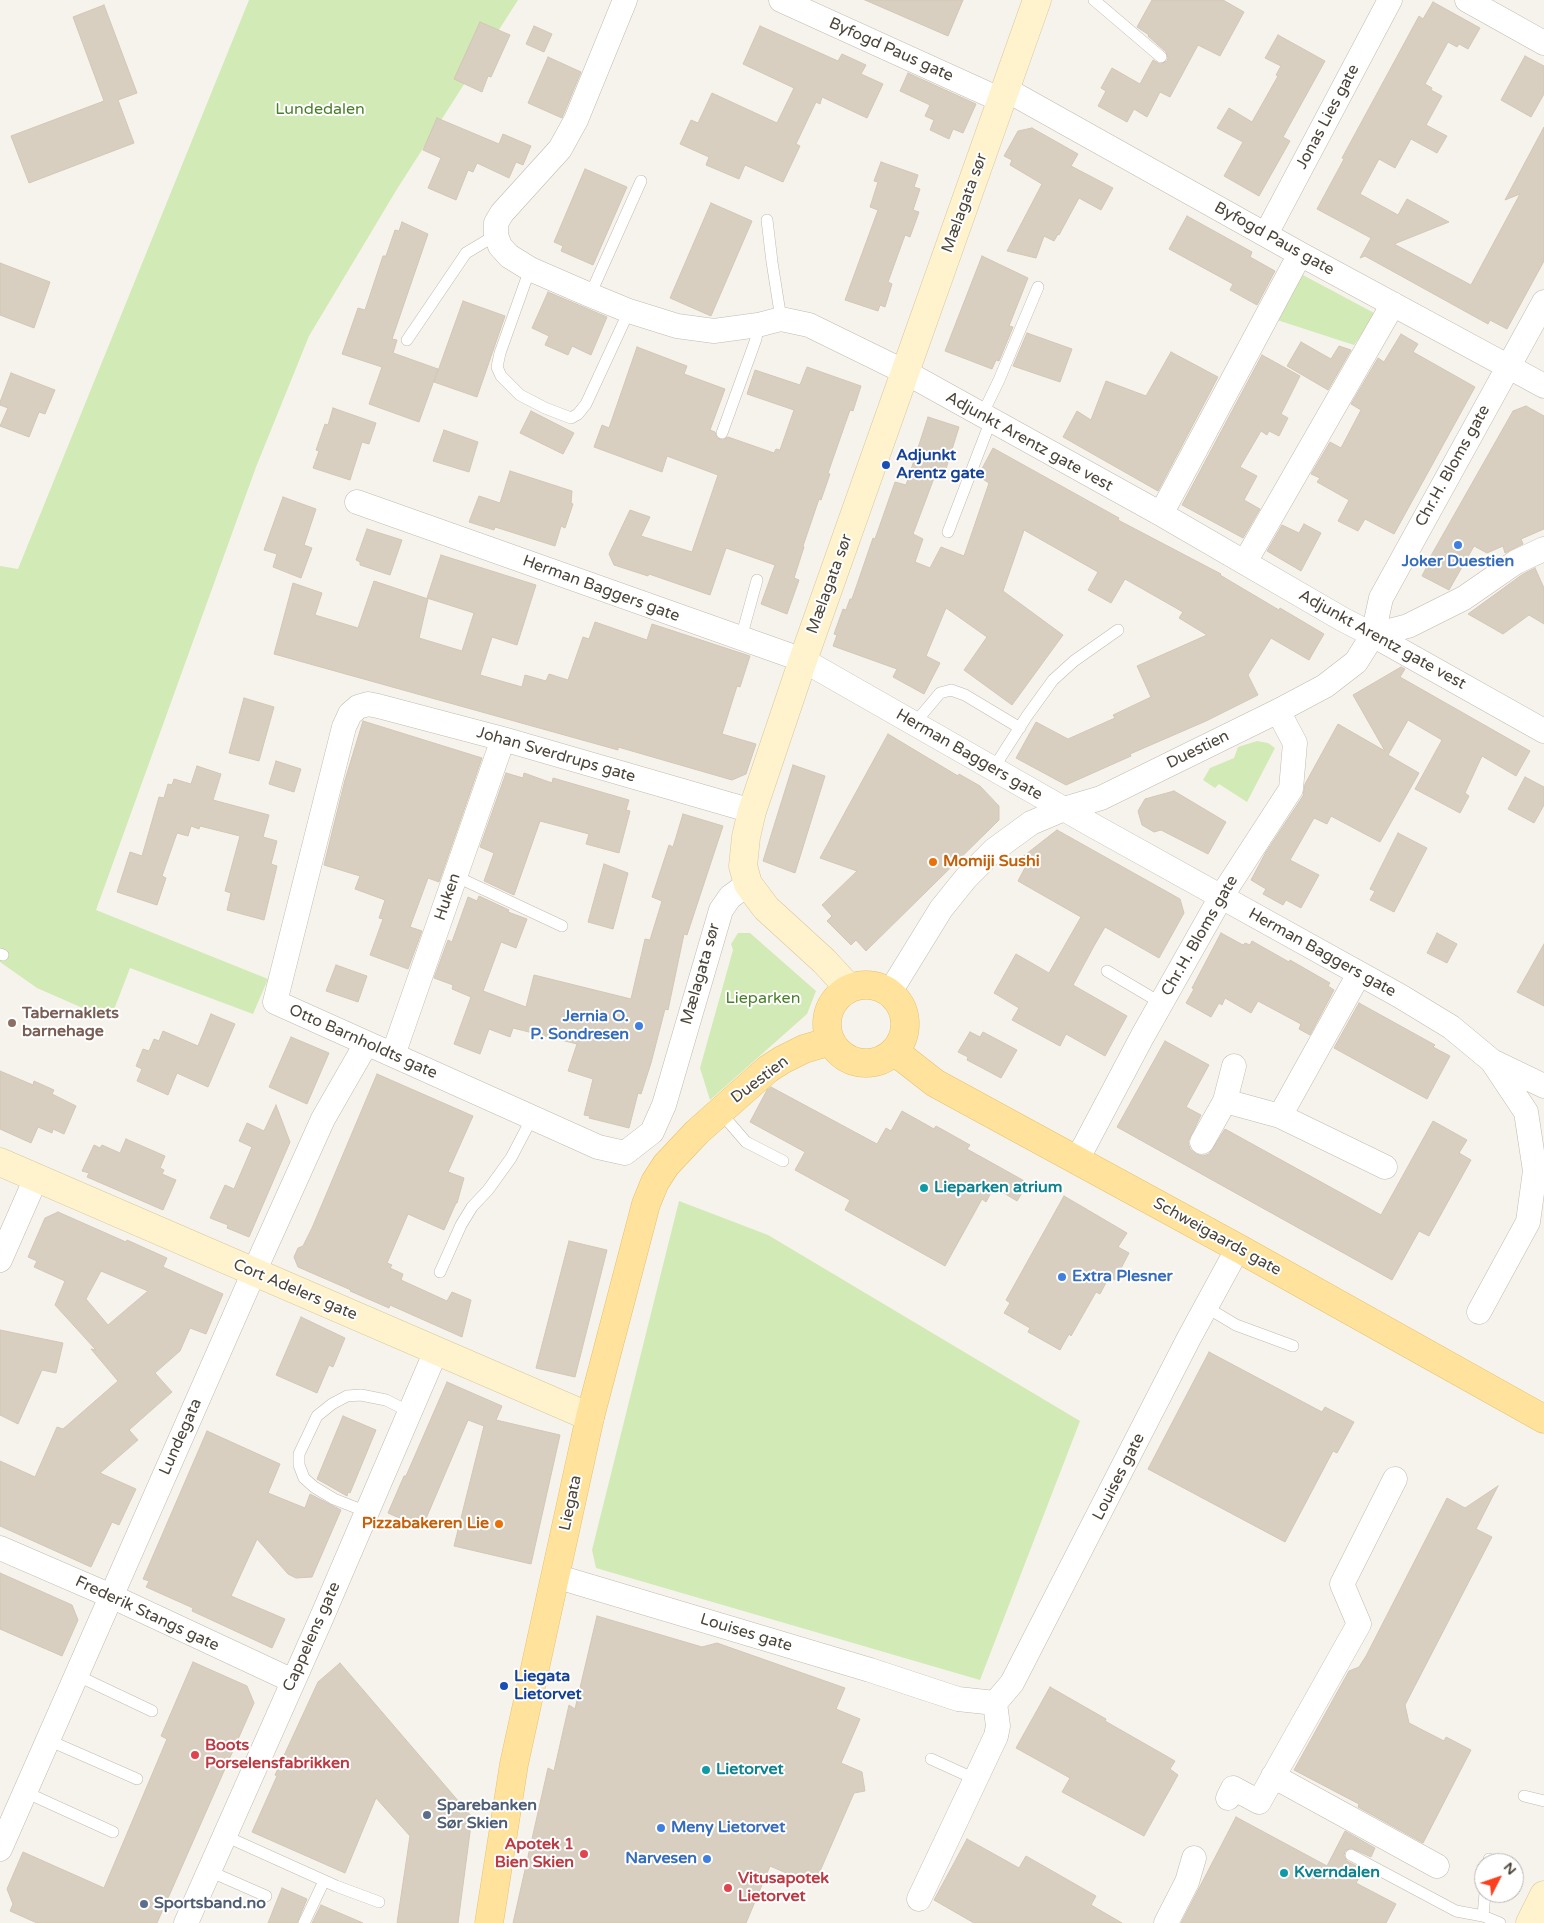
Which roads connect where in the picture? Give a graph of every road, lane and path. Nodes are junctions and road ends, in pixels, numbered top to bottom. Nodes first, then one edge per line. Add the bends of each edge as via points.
1 (624, 0) edge
2 (781, 0) edge
3 (1037, 0) edge
4 (1094, 0) edge
5 (1390, 0) edge
6 (1467, 0) edge
7 (1544, 43) edge
8 (1161, 57) dead end
9 (1003, 95) junction
10 (641, 181) dead end
11 (767, 220) dead end
12 (1266, 234) junction
13 (496, 235) junction
14 (1300, 254) junction
15 (530, 269) junction
16 (1038, 287) dead end
17 (590, 295) junction
18 (1544, 302) edge
19 (1394, 304) junction
20 (629, 311) junction
21 (781, 319) junction
22 (758, 326) junction
23 (407, 340) dead end
24 (1508, 366) junction
25 (905, 372) junction
26 (1544, 386) edge
27 (986, 417) junction
28 (722, 434) dead end
29 (357, 502) dead end
30 (1161, 514) junction
31 (948, 532) dead end
32 (1544, 549) edge
33 (1245, 562) junction
34 (756, 580) dead end
35 (1118, 630) dead end
36 (1373, 635) junction
37 (741, 638) junction
38 (803, 660) junction
39 (358, 707) joint
40 (1278, 711) junction
41 (914, 724) junction
42 (1020, 728) junction
43 (1544, 731) edge
44 (503, 739) junction
45 (993, 769) junction
46 (1064, 809) junction
47 (752, 811) junction
48 (455, 876) junction
49 (748, 884) junction
50 (1221, 897) junction
51 (562, 926) dead end
52 (1107, 971) dead end
53 (1359, 974) junction
54 (849, 988) junction
55 (890, 992) junction
56 (1161, 1003) junction
57 (831, 1041) junction
58 (366, 1044) junction
59 (894, 1051) junction
60 (393, 1055) junction
61 (1492, 1061) junction
62 (1234, 1066) dead end
63 (1544, 1086) edge
64 (1225, 1101) junction
65 (720, 1112) junction
66 (1280, 1116) junction
67 (532, 1118) junction
68 (1202, 1142) dead end
69 (625, 1153) joint
70 (1077, 1160) junction
71 (783, 1161) dead end
72 (0, 1162) edge
73 (1385, 1167) dead end
74 (36, 1178) junction
75 (1238, 1248) junction
76 (0, 1260) edge
77 (254, 1272) junction
78 (440, 1272) dead end
79 (1206, 1307) junction
80 (1479, 1312) dead end
81 (1293, 1346) dead end
82 (436, 1351) junction
83 (410, 1412) junction
84 (590, 1417) junction
85 (1544, 1419) edge
86 (1395, 1478) dead end
87 (367, 1512) junction
88 (0, 1548) edge
89 (555, 1576) junction
90 (111, 1596) junction
91 (76, 1675) junction
92 (293, 1681) junction
93 (995, 1703) junction
94 (152, 1711) dead end
95 (48, 1740) junction
96 (931, 1760) dead end
97 (1273, 1776) junction
98 (137, 1779) dead end
99 (975, 1779) junction
100 (25, 1792) junction
101 (1524, 1796) dead end
102 (1228, 1798) dead end
103 (1544, 1801) edge
104 (113, 1832) dead end
105 (225, 1836) junction
106 (2, 1839) edge
107 (1351, 1855) dead end
108 (1194, 1858) dead end
109 (1437, 1866) dead end
110 (209, 1871) junction
111 (324, 1881) junction
112 (1544, 1895) edge
113 (266, 1896) dead end
114 (920, 1899) dead end
115 (379, 1902) dead end
116 (1484, 1903) edge
117 (1483, 1916) junction
118 (186, 1923) edge
119 (304, 1923) edge
120 (488, 1923) edge
121 (1166, 1923) edge
122 (1500, 1923) edge
123 (1530, 1923) edge

1 - 13 street via 572,127 560,148 502,213 496,223
2 - 9 street, Byfogd Paus gate
3 - 9 street, Mælagata sør
4 - 8 lane
5 - 12 street, Jonas Lies gate
6 - 7 street
9 - 12 street, Byfogd Paus gate
9 - 25 street, Mælagata sør
10 - 17 lane
11 - 21 lane
12 - 14 street, Byfogd Paus gate
13 - 15 street, Adjunkt Arentz gate vest via 509,256
13 - 23 lane via 466,253
14 - 19 street, Byfogd Paus gate
14 - 30 street
15 - 17 street, Adjunkt Arentz gate vest
15 - 20 lane via 497,367 501,376 520,395 545,408 572,418 578,414 586,404
16 - 27 lane
17 - 20 street, Adjunkt Arentz gate vest
18 - 24 street, Chr.H. Bloms gate
19 - 24 street, Byfogd Paus gate
19 - 33 street
20 - 22 street, Adjunkt Arentz gate vest via 677,326 714,331
21 - 22 street, Adjunkt Arentz gate vest
21 - 25 street, Adjunkt Arentz gate vest via 809,325
22 - 28 lane
24 - 26 street, Byfogd Paus gate
24 - 36 street, Chr.H. Bloms gate via 1381,598
25 - 27 street, Adjunkt Arentz gate vest
25 - 38 street, Mælagata sør
27 - 30 street, Adjunkt Arentz gate vest
27 - 31 lane
29 - 37 street, Herman Baggers gate
30 - 33 street, Adjunkt Arentz gate vest
32 - 36 street via 1516,562 1464,598 1408,626
33 - 36 street, Adjunkt Arentz gate vest
34 - 37 lane
35 - 42 lane via 1053,680
36 - 40 street, Duestien via 1356,662 1325,686
36 - 43 street, Adjunkt Arentz gate vest
37 - 38 street, Herman Baggers gate
38 - 41 street, Herman Baggers gate
38 - 47 street, Mælagata sør
39 - 44 street, Johan Sverdrups gate via 378,706
39 - 58 street, Otto Barnholdts gate via 350,714 344,727 275,1002
40 - 46 street, Duestien via 1101,798
40 - 50 street, Chr.H. Bloms gate via 1294,743 1292,789
41 - 42 lane via 940,693 951,690
41 - 45 street, Herman Baggers gate
42 - 45 lane
44 - 47 street, Johan Sverdrups gate
44 - 48 street, Huken
45 - 46 street, Herman Baggers gate
46 - 50 street, Herman Baggers gate
46 - 55 street, Duestien via 1031,823 994,850 966,878 941,909
47 - 49 street, Mælagata sør via 743,866
48 - 51 lane
48 - 60 street, Huken
49 - 54 street via 766,908
49 - 69 street, Mælagata sør via 730,896 720,910 664,1104 652,1132
50 - 53 street, Herman Baggers gate
50 - 56 street, Chr.H. Bloms gate
52 - 56 lane
53 - 61 street, Herman Baggers gate via 1451,1027
53 - 66 street
54 - 55 main road via 866,984
54 - 57 main road via 834,1001 829,1011
55 - 59 main road via 899,1002 905,1023 904,1034
56 - 70 street, Chr.H. Bloms gate
57 - 59 main road via 838,1051 860,1062 878,1060
57 - 65 main road, Duestien via 782,1060
58 - 60 street, Otto Barnholdts gate
58 - 77 street, Lundegata via 323,1120
59 - 70 main road, Schweigaards gate via 935,1083
60 - 67 street, Otto Barnholdts gate
61 - 63 street, Herman Baggers gate
61 - 80 street via 1526,1112 1535,1172 1528,1222
62 - 64 street
64 - 66 street
64 - 68 street
65 - 71 lane via 746,1142
65 - 84 main road, Liegata via 678,1149 655,1182 646,1204
66 - 73 street
67 - 69 street, Otto Barnholdts gate via 598,1147
67 - 78 lane via 511,1158 472,1207
70 - 75 main road, Schweigaards gate
72 - 74 street, Cort Adelers gate
74 - 76 street
74 - 77 street, Cort Adelers gate
75 - 79 street, Louises gate
75 - 85 main road, Schweigaards gate
77 - 82 street, Cort Adelers gate
77 - 90 street, Lundegata
79 - 81 lane via 1236,1325
79 - 93 street, Louises gate via 1012,1683
82 - 83 street, Cappelens gate
82 - 84 street, Cort Adelers gate
83 - 87 street, Cappelens gate
83 - 87 lane via 386,1400 347,1396 317,1416 299,1454 304,1478 314,1487
84 - 89 main road, Liegata
86 - 97 street via 1342,1584 1359,1624
87 - 92 street, Cappelens gate
88 - 90 street, Frederik Stangs gate
89 - 93 street, Louises gate via 958,1699
89 - 120 main road, Liegata via 510,1782
90 - 91 street, Lundegata
90 - 92 street, Frederik Stangs gate
91 - 94 lane
91 - 95 street, Lundegata
92 - 105 street, Cappelens gate
93 - 99 street via 996,1736
95 - 98 lane
95 - 100 street, Lundegata
96 - 99 lane
97 - 102 street via 1259,1802 1234,1788
97 - 109 street
99 - 114 street
100 - 104 lane
100 - 106 street, Lundegata
101 - 103 lane
105 - 110 street, Cappelens gate
105 - 111 lane
107 - 117 lane via 1456,1911
108 - 121 street via 1187,1882
110 - 113 lane
110 - 118 street, Cappelens gate
111 - 115 lane
111 - 119 lane
112 - 123 street
116 - 117 lane
117 - 122 lane

